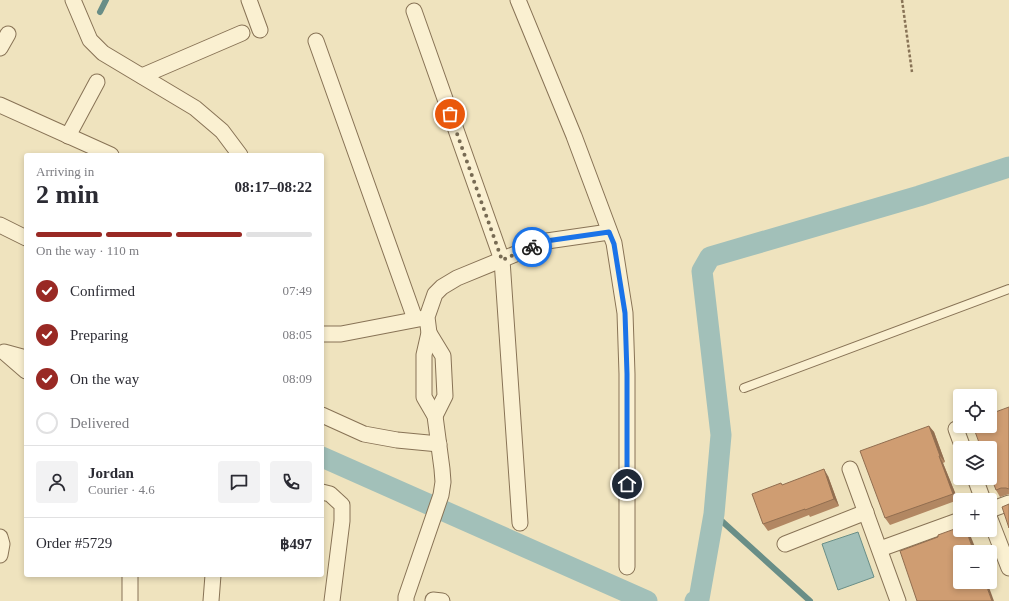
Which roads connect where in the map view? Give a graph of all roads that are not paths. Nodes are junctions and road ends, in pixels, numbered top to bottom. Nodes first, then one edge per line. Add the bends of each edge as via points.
1 (74, 0) edge
2 (249, 0) edge
3 (518, 0) edge
4 (414, 11) dead end
5 (260, 30) dead end
6 (242, 33) dead end
7 (8, 34) dead end
8 (316, 41) dead end
9 (0, 48) edge
10 (142, 76) junction
11 (97, 82) dead end
12 (0, 105) edge
13 (68, 136) junction
14 (106, 153) edge
15 (239, 153) edge
16 (0, 225) edge
17 (609, 232) junction
18 (24, 237) edge
19 (502, 260) junction
20 (1009, 289) edge
21 (421, 318) junction
22 (429, 333) junction
23 (324, 334) edge
24 (2, 351) edge
25 (24, 357) edge
26 (24, 369) edge
27 (744, 388) dead end
28 (324, 416) edge
29 (435, 416) junction
30 (439, 444) junction
31 (850, 469) dead end
32 (324, 492) edge
33 (1009, 503) edge
34 (997, 507) edge
35 (866, 512) junction
36 (520, 523) dead end
37 (953, 523) edge
38 (0, 537) edge
39 (997, 537) edge
40 (785, 544) dead end
41 (880, 549) junction
42 (0, 555) edge
43 (627, 567) dead end
44 (1009, 568) edge
45 (130, 577) edge
46 (213, 577) edge
47 (130, 601) edge
48 (211, 601) edge
49 (332, 601) edge
50 (406, 601) edge
51 (898, 601) edge

1 - 10 street via 90,40 103,53
2 - 5 street
3 - 17 street via 574,136
4 - 19 street
6 - 10 street
7 - 9 street
8 - 21 street
10 - 15 street via 195,108 222,130
11 - 13 street
12 - 13 street
13 - 14 street
16 - 18 street
17 - 19 street via 546,241
17 - 43 street via 614,244 625,313
19 - 21 street via 457,278 442,287
19 - 36 street
20 - 27 lane
21 - 22 street
21 - 23 street via 341,334
22 - 29 street via 424,355 424,397
22 - 29 street via 444,361 445,396
24 - 25 street
24 - 26 street
28 - 30 street via 364,434
29 - 30 street
30 - 50 street via 442,495
31 - 35 street
32 - 49 street via 330,494 342,506
33 - 34 street
35 - 40 street
35 - 41 street
37 - 41 street
38 - 42 street
39 - 44 street
41 - 51 street
45 - 47 street
46 - 48 street

